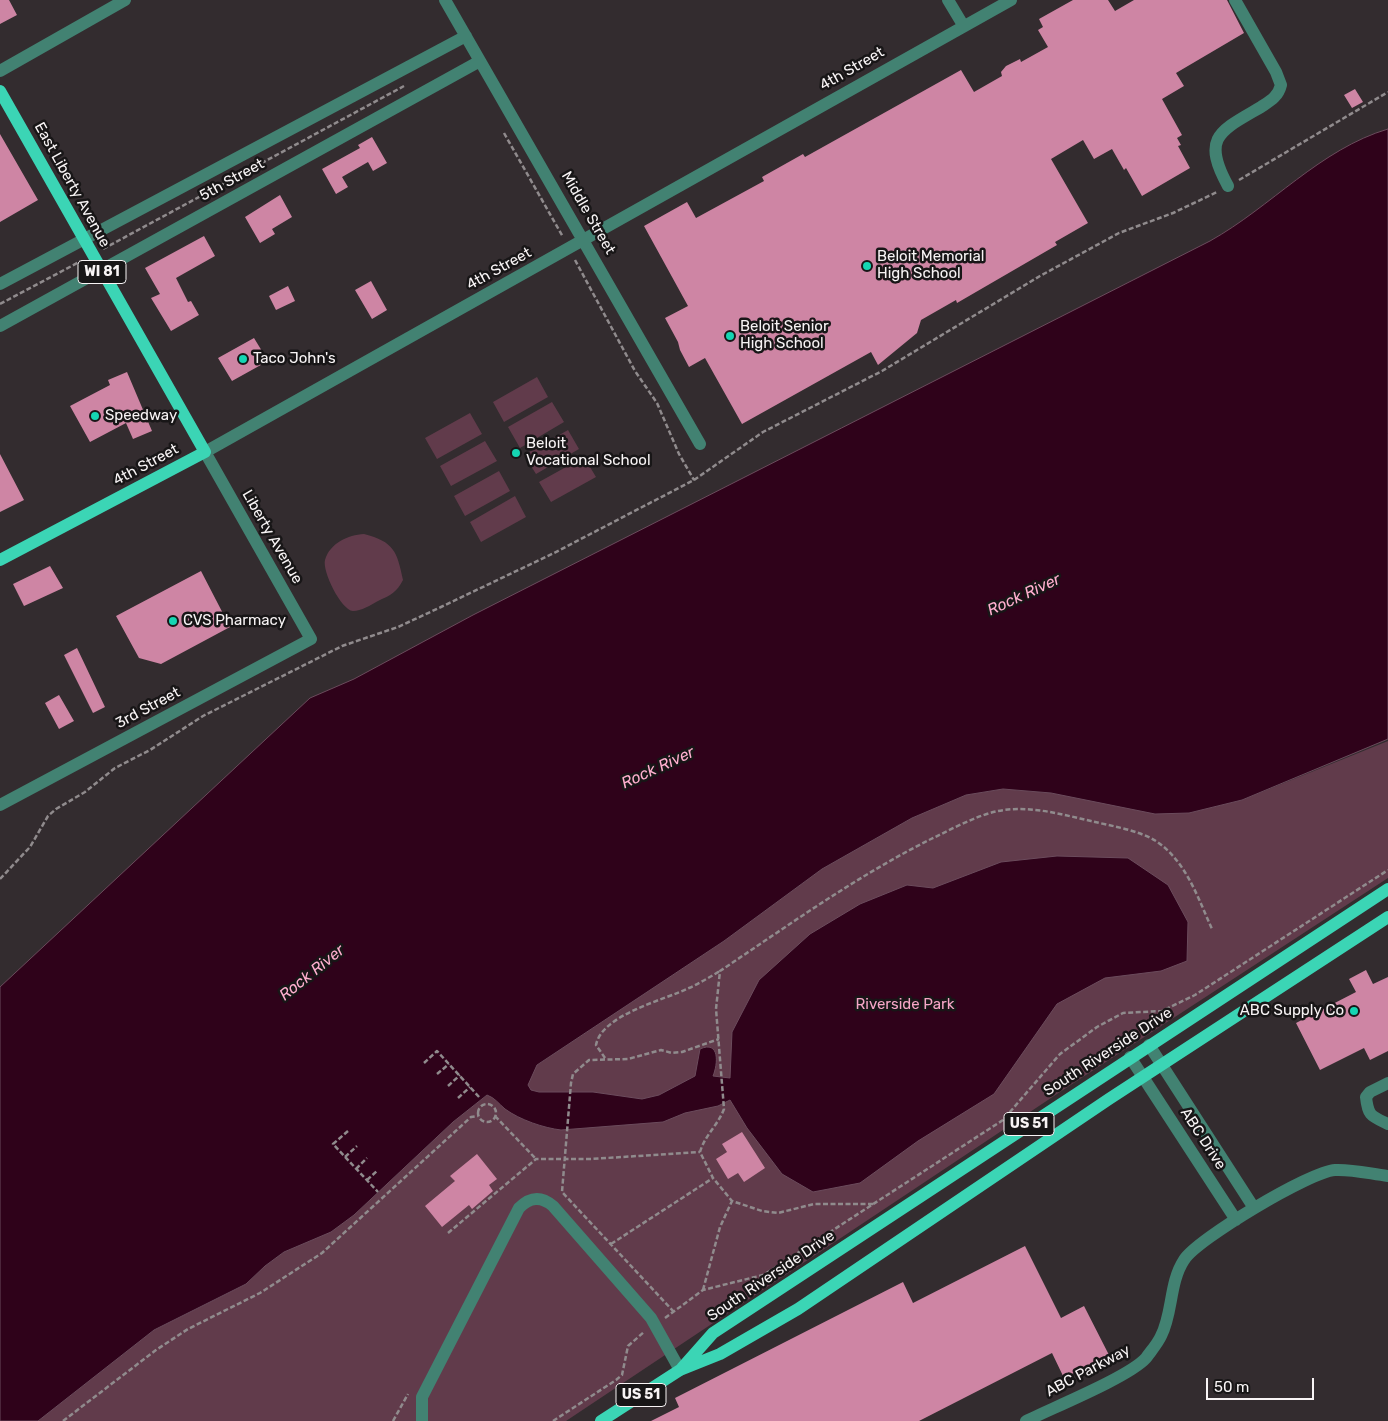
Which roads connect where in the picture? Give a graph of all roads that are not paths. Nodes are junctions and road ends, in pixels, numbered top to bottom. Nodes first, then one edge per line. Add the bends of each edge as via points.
1 (126, 0) edge
2 (445, 0) edge
3 (948, 0) edge
4 (1011, 0) edge
5 (1235, 0) edge
6 (963, 25) junction
7 (466, 36) junction
8 (480, 61) junction
9 (0, 72) edge
10 (0, 90) edge
11 (1228, 186) road end
12 (85, 240) junction
13 (584, 240) junction
14 (102, 271) junction
15 (0, 284) edge
16 (0, 326) edge
17 (700, 444) dead end
18 (205, 452) junction
19 (0, 560) edge
20 (311, 639) joint
21 (0, 805) edge
22 (1388, 889) edge
23 (1388, 917) edge
24 (1149, 1044) junction
25 (1130, 1057) junction
26 (1162, 1065) junction
27 (1143, 1077) junction
28 (1388, 1083) edge
29 (1388, 1124) edge
30 (1388, 1176) edge
31 (1254, 1208) junction
32 (1236, 1220) junction
33 (680, 1370) junction
34 (422, 1421) edge
35 (602, 1421) edge
36 (1026, 1421) edge

1 - 9 street
2 - 7 street, Middle Street
3 - 6 street
4 - 6 street, 4th Street
5 - 11 street via 1281,85 1276,96 1219,136 1216,158
6 - 13 street, 4th Street
7 - 8 street, Middle Street
7 - 12 street, 5th Street
8 - 13 street, Middle Street
8 - 14 street, 5th Street
10 - 12 main road, East Liberty Avenue / WI 81
12 - 14 main road, East Liberty Avenue / WI 81
12 - 15 street, 5th Street
13 - 17 street, Middle Street
13 - 18 street, 4th Street
14 - 16 street, 5th Street
14 - 18 main road, East Liberty Avenue / WI 81
18 - 19 main road, 4th Street
18 - 20 street, Liberty Avenue
20 - 21 street, 3rd Street
22 - 24 main road, South Riverside Drive / US 51
23 - 26 main road, South Riverside Drive / US 51
24 - 25 main road, South Riverside Drive / US 51
24 - 26 street, ABC Drive
25 - 27 street, ABC Drive
25 - 33 main road, South Riverside Drive / US 51 via 713,1334
26 - 27 main road, South Riverside Drive / US 51
26 - 31 street, ABC Drive
27 - 32 street, ABC Drive
27 - 33 main road, South Riverside Drive / US 51 via 798,1309 720,1354
28 - 29 street via 1366,1097 1367,1110
30 - 31 street via 1334,1170
31 - 32 street
32 - 36 street, ABC Parkway via 1197,1246 1184,1260 1175,1281 1162,1336 1144,1359 1119,1376
33 - 34 street via 655,1324 620,1281 553,1206 539,1198 532,1199 519,1208 422,1397
33 - 35 main road, South Riverside Drive / US 51

